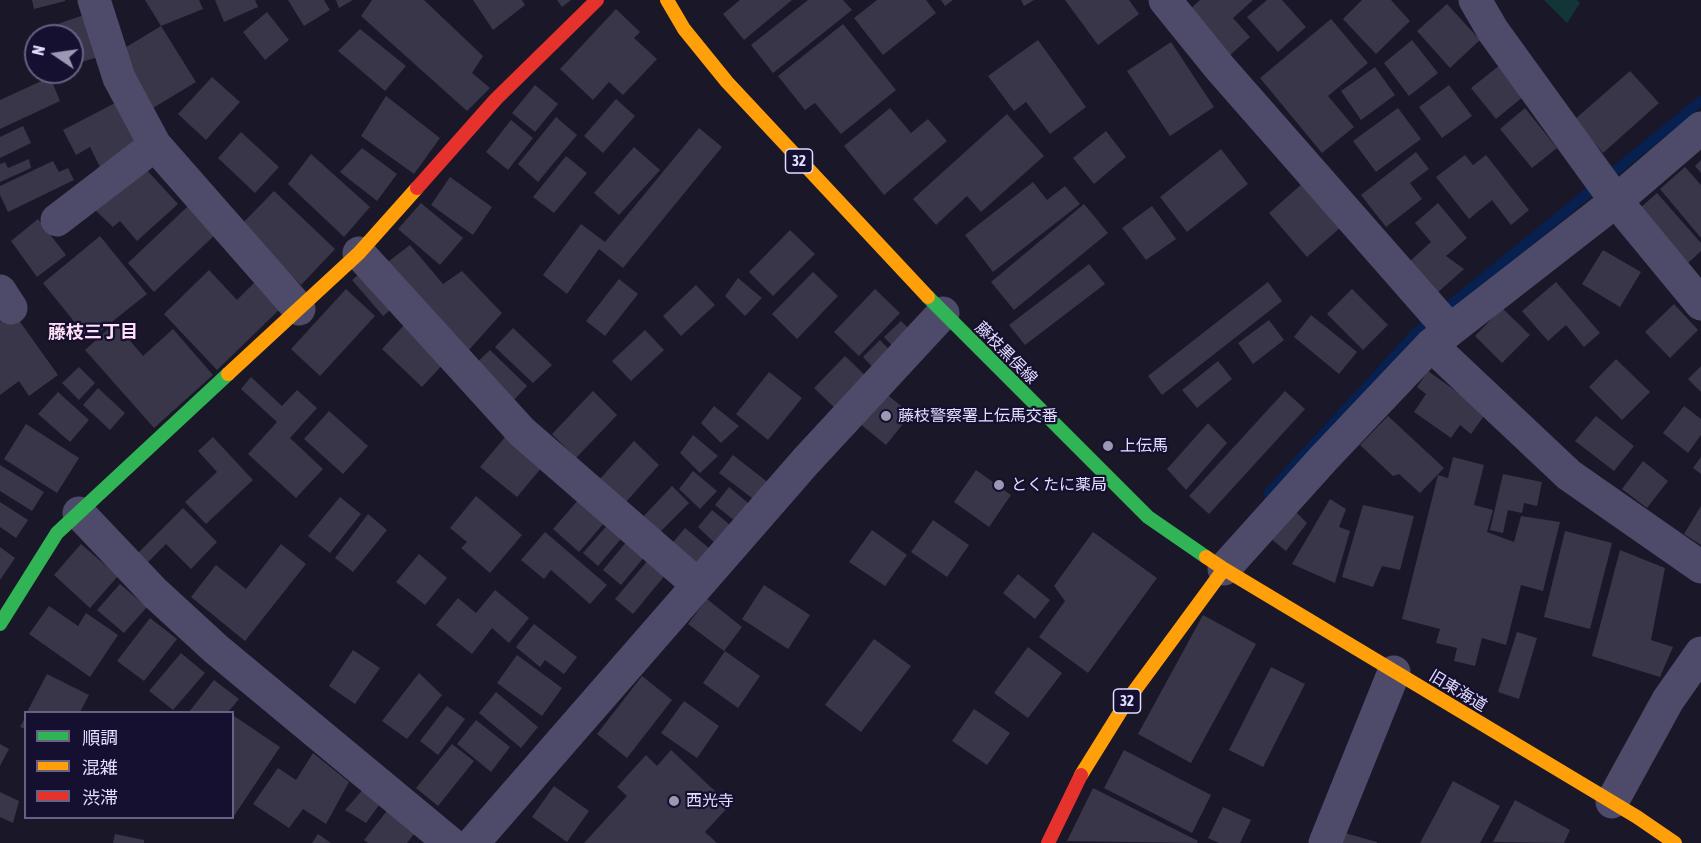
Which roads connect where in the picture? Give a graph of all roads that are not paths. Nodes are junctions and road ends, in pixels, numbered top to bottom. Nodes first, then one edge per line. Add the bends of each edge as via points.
1 (94, 0) edge
2 (597, 0) edge
3 (666, 0) edge
4 (1165, 0) edge
5 (1475, 0) edge
6 (1701, 128) edge
7 (155, 145) junction
8 (1616, 201) junction
9 (57, 220) dead end
10 (359, 253) junction
11 (1701, 304) edge
12 (299, 309) junction
13 (943, 314) junction
14 (1440, 338) junction
15 (79, 513) junction
16 (1701, 567) edge
17 (1224, 569) junction
18 (698, 585) junction
19 (0, 624) edge
20 (1701, 653) edge
21 (1394, 672) junction
22 (1611, 802) junction
23 (450, 843) edge
24 (473, 843) edge
25 (1048, 843) edge
26 (1325, 843) edge
27 (1675, 843) edge

1 - 7 street via 119,78
2 - 10 street via 496,99
3 - 13 street, 藤枝黒俣線 / 32 via 727,82
4 - 14 street
5 - 8 street via 1493,31
6 - 8 street
7 - 9 street
7 - 12 street
8 - 11 street
8 - 14 street
10 - 12 street
10 - 18 street via 522,432
12 - 15 street
13 - 17 street, 藤枝黒俣線 / 32 via 1148,517
13 - 18 street via 806,460
14 - 16 street via 1569,475
14 - 17 street
15 - 19 street via 57,533
15 - 23 street via 216,649
17 - 21 street, 旧東海道
17 - 25 street, 32 via 1121,709 1059,816
18 - 24 street
20 - 22 street via 1668,700
21 - 22 street, 旧東海道
21 - 26 street
22 - 27 street, 旧東海道

